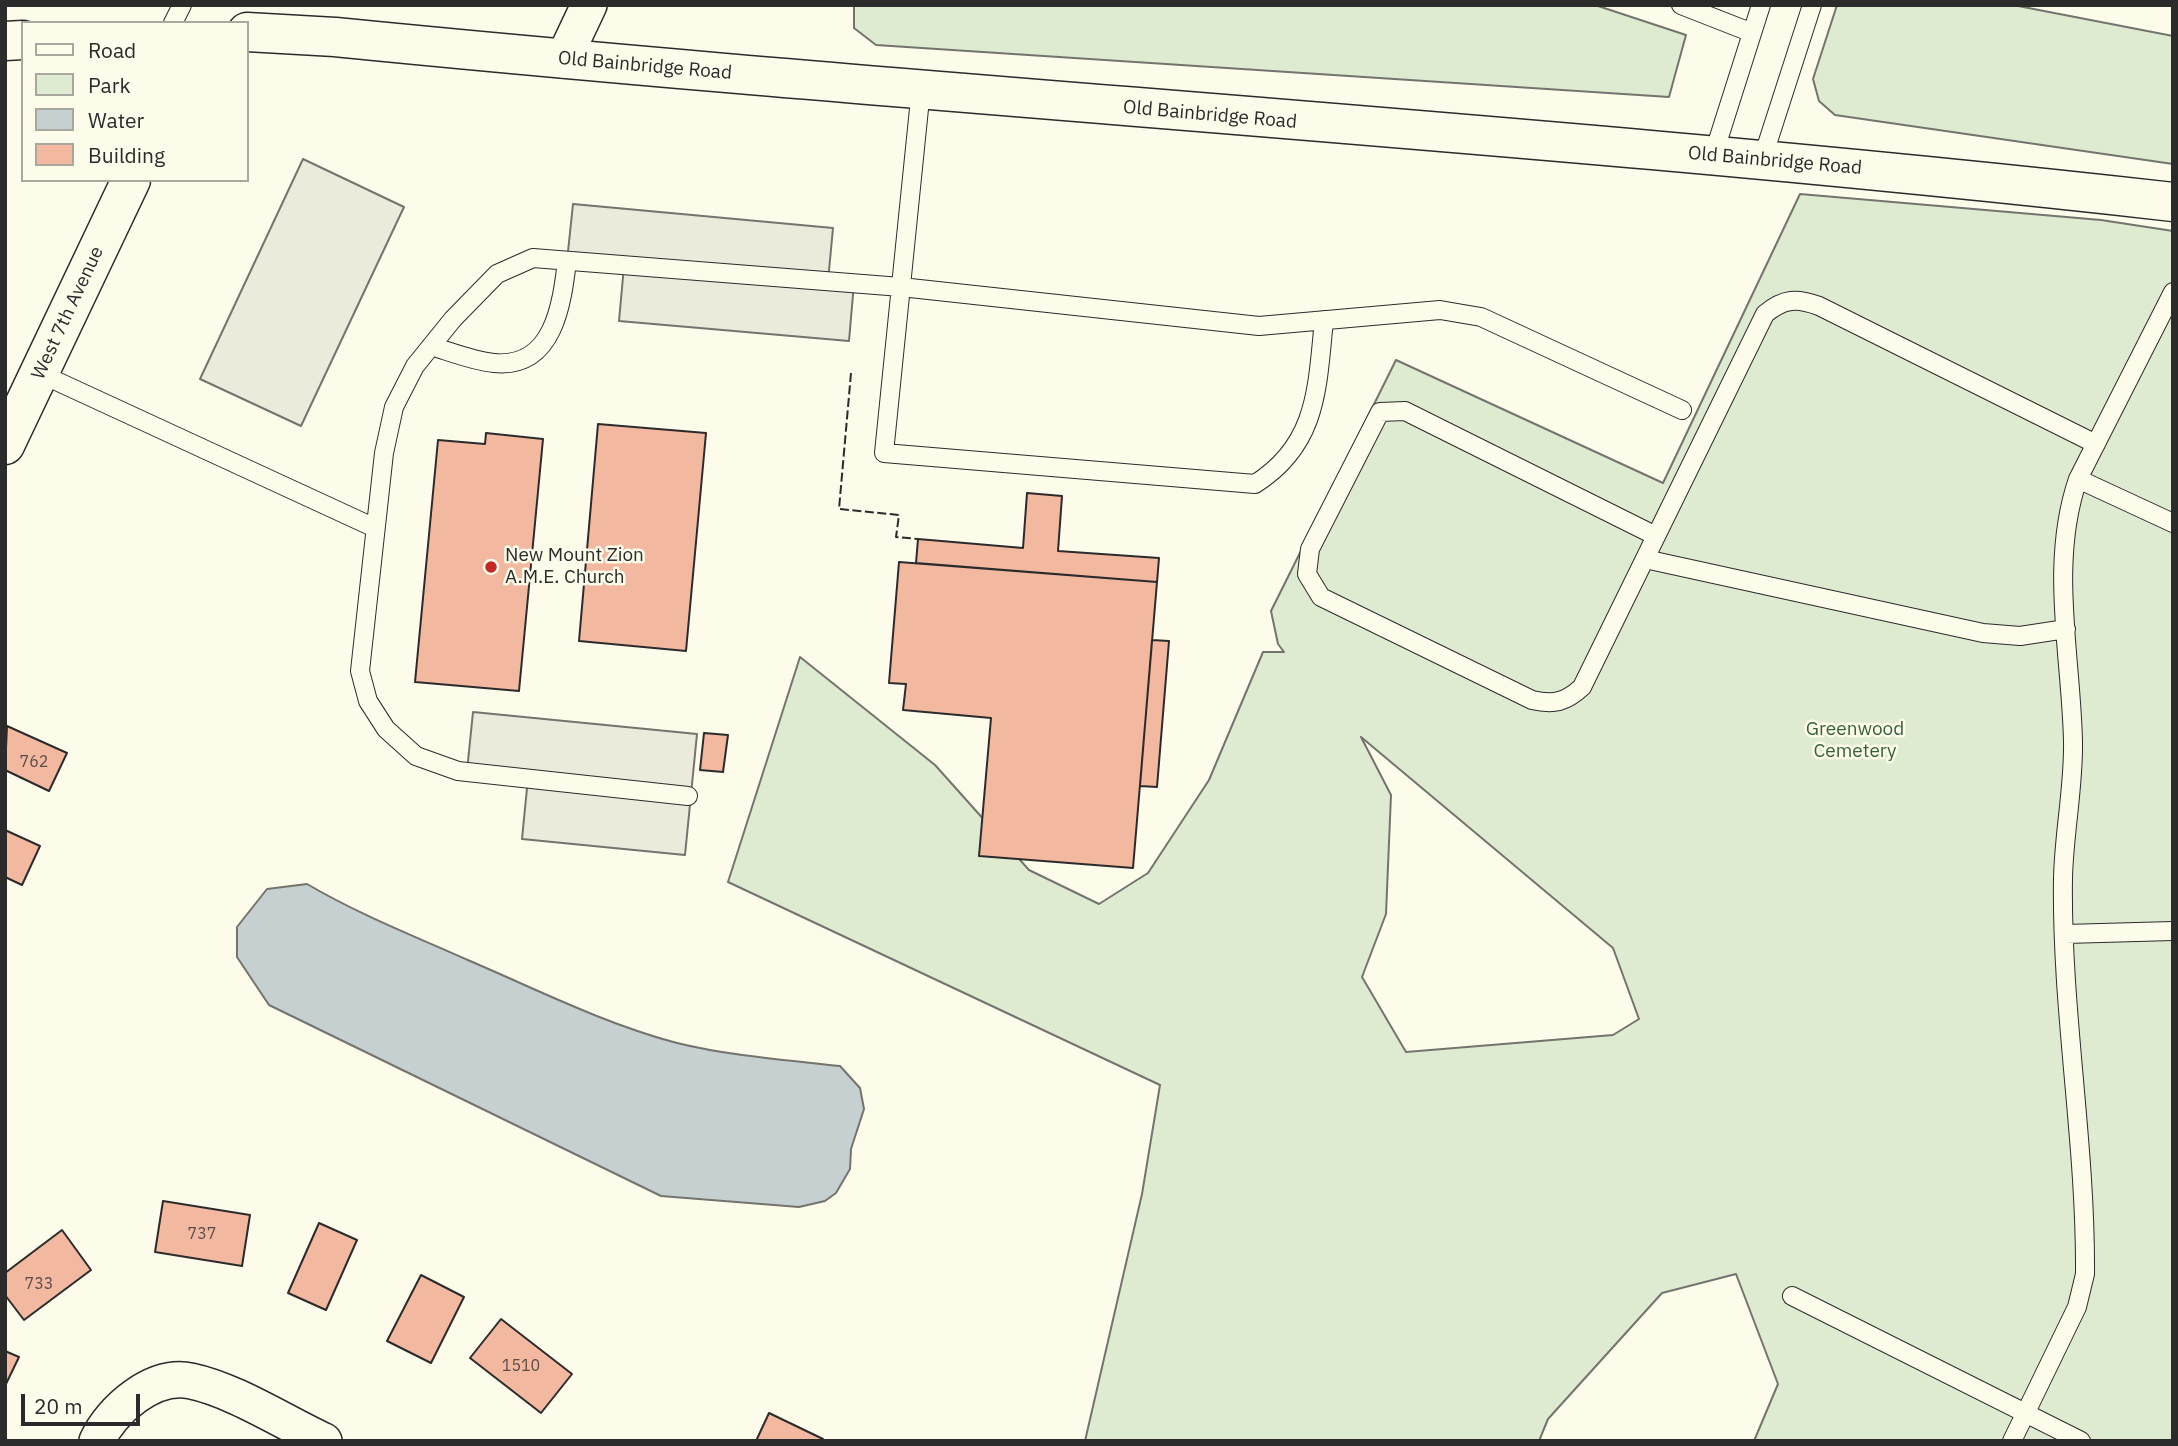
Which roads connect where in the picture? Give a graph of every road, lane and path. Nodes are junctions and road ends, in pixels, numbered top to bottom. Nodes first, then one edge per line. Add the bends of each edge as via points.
1 (183, 5) edge
2 (589, 5) edge
3 (1681, 5) edge
4 (1761, 5) edge
5 (1812, 5) edge
6 (174, 21) edge
7 (248, 32) edge
8 (1750, 32) junction
9 (563, 60) junction
10 (921, 89) junction
11 (1713, 156) junction
12 (1762, 160) junction
13 (130, 182) edge
14 (2173, 202) edge
15 (567, 261) junction
16 (901, 287) junction
17 (2173, 292) edge
18 (1324, 320) junction
19 (430, 346) junction
20 (39, 373) junction
21 (1682, 410) dead end
22 (2096, 444) junction
23 (5, 445) edge
24 (2078, 479) junction
25 (2173, 523) edge
26 (375, 528) junction
27 (1656, 536) junction
28 (1645, 559) junction
29 (2066, 629) junction
30 (688, 796) dead end
31 (2173, 931) edge
32 (2065, 934) junction
33 (1792, 1296) dead end
34 (2026, 1413) junction
35 (97, 1441) edge
36 (324, 1441) edge
37 (2012, 1441) edge
38 (2081, 1441) edge

1 - 6 lane
2 - 9 street
3 - 8 lane
4 - 8 lane
5 - 12 lane
7 - 9 main road, Old Bainbridge Road
8 - 11 lane
9 - 10 main road, Old Bainbridge Road
10 - 11 main road, Old Bainbridge Road
10 - 16 lane
11 - 12 main road, Old Bainbridge Road
12 - 14 main road, Old Bainbridge Road
13 - 20 main road, West 7th Avenue
15 - 16 lane
15 - 19 lane via 533,258 497,274
15 - 19 lane via 561,313 536,350 517,360 495,363
16 - 18 lane via 1259,326
16 - 18 lane via 884,453 1241,483 1255,484 1279,468 1299,440 1315,399
17 - 22 lane
18 - 21 lane via 1440,310 1481,317
19 - 26 lane via 394,407
20 - 23 main road, West 7th Avenue
20 - 26 lane
22 - 24 lane
22 - 27 lane via 1819,306 1791,300 1765,314
24 - 25 lane
24 - 29 lane via 2063,549
26 - 30 lane via 360,671 368,701 386,729 416,757 458,771
27 - 28 lane
27 - 28 lane via 1405,411 1380,412 1310,549 1307,574 1321,597 1532,700 1560,703 1582,687
28 - 29 lane via 1983,633 2020,636
29 - 32 lane via 2073,742 2063,878
31 - 32 lane
32 - 34 lane via 2085,1274 2077,1307
33 - 34 lane
34 - 37 lane
34 - 38 lane
35 - 36 street via 106,1422 128,1401 162,1384 189,1381

